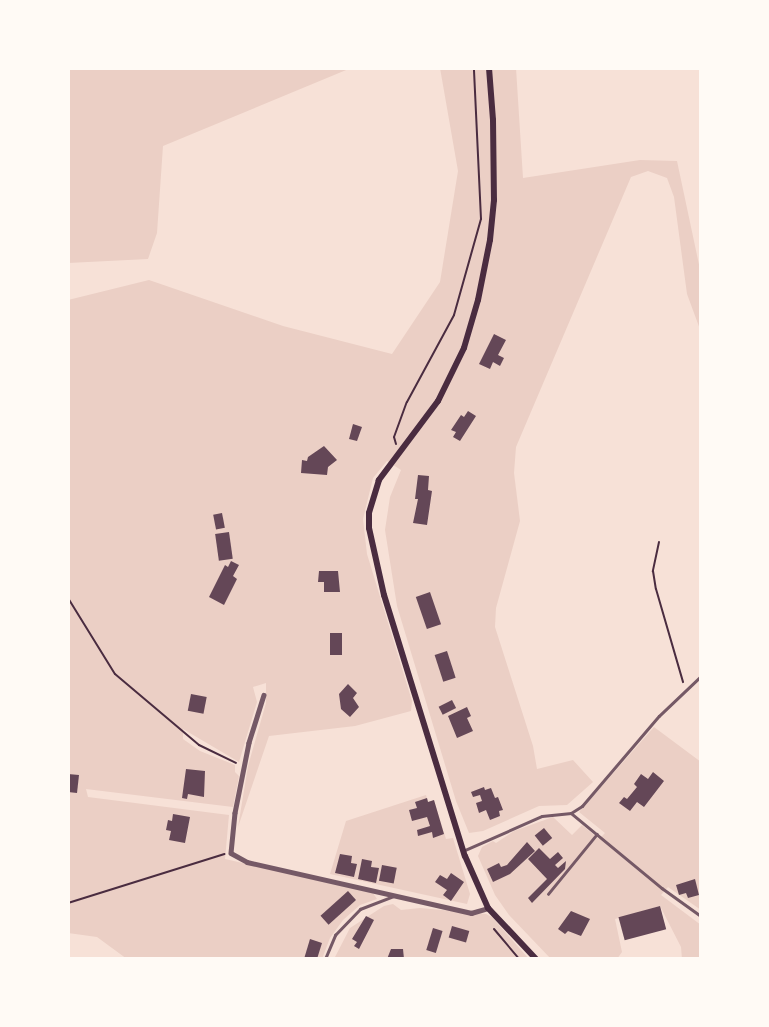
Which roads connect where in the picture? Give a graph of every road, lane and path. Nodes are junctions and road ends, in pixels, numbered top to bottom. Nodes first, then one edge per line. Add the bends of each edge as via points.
1 (474, 68) edge
2 (489, 68) edge
3 (400, 455) junction
4 (659, 542) dead end
5 (68, 598) edge
6 (701, 676) edge
7 (686, 690) junction
8 (264, 695) dead end
9 (244, 767) junction
10 (571, 813) junction
11 (597, 834) junction
12 (463, 851) junction
13 (231, 853) junction
14 (548, 894) dead end
15 (396, 895) junction
16 (68, 903) edge
17 (488, 908) junction
18 (701, 917) edge
19 (325, 959) edge
20 (536, 959) edge

1 - 3 path via 481,219 454,315 407,402 394,437
2 - 3 main road via 494,200 478,300 464,348 438,401
3 - 12 main road via 379,480 369,528 384,595
4 - 7 path via 653,571 656,589
5 - 9 path via 115,674 199,745
6 - 7 lane
7 - 10 lane
8 - 9 street
9 - 13 street
10 - 11 lane
10 - 12 lane via 542,816
11 - 14 lane
11 - 18 lane
12 - 17 main road
13 - 15 street via 247,862
13 - 16 path
15 - 17 street via 471,913
15 - 19 lane via 360,909 335,935
17 - 20 main road

